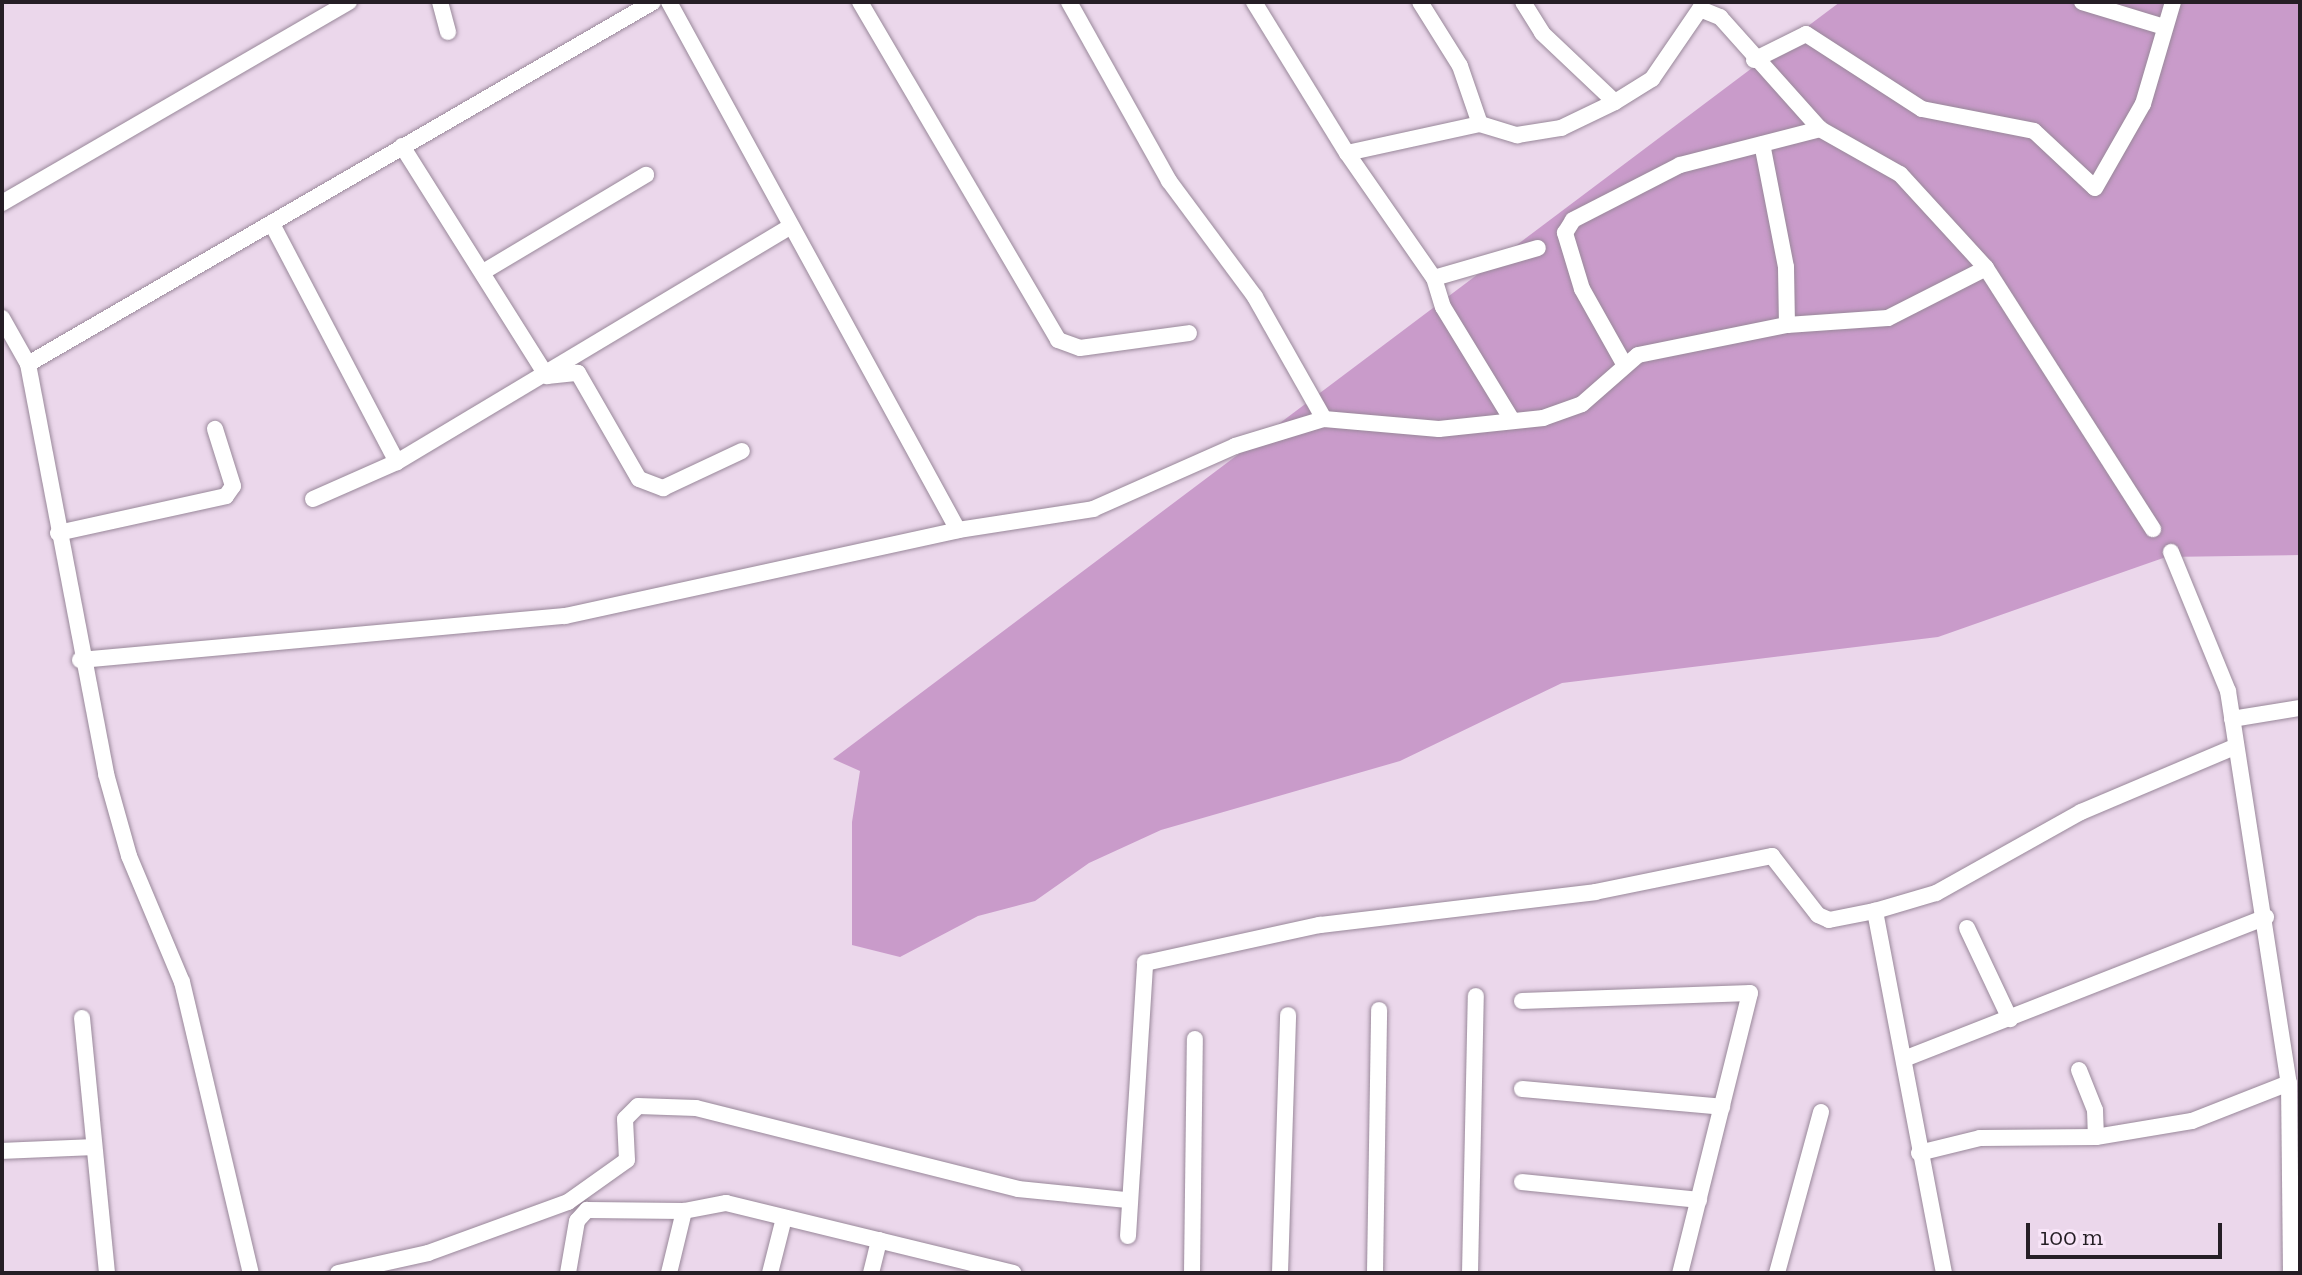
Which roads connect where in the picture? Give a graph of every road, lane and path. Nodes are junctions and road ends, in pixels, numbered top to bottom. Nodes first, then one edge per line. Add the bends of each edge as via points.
1 (349, 2) edge
2 (440, 2) edge
3 (669, 2) edge
4 (860, 2) edge
5 (1069, 2) edge
6 (1254, 2) edge
7 (1420, 2) edge
8 (1523, 2) edge
9 (2082, 2) edge
10 (2173, 2) edge
11 (648, 3) edge
12 (1702, 6) edge
13 (2161, 26) junction
14 (448, 32) dead end
15 (1754, 60) junction
16 (1615, 102) junction
17 (1480, 124) junction
18 (1820, 129) junction
19 (1762, 144) junction
20 (402, 146) junction
21 (1347, 153) junction
22 (646, 175) dead end
23 (2, 203) edge
24 (272, 224) junction
25 (790, 227) junction
26 (1538, 248) dead end
27 (1986, 268) junction
28 (483, 272) junction
29 (1434, 278) junction
30 (2, 318) edge
31 (1787, 325) junction
32 (1189, 333) dead end
33 (1623, 362) junction
34 (28, 364) junction
35 (547, 376) junction
36 (1324, 419) junction
37 (1512, 420) junction
38 (215, 429) dead end
39 (742, 451) dead end
40 (397, 462) junction
41 (313, 499) dead end
42 (2153, 529) dead end
43 (958, 530) junction
44 (58, 533) junction
45 (2171, 552) dead end
46 (80, 660) junction
47 (2300, 708) edge
48 (2232, 719) junction
49 (2234, 747) junction
50 (1875, 911) junction
51 (2266, 917) junction
52 (1967, 928) dead end
53 (1476, 996) dead end
54 (1522, 1001) dead end
55 (1379, 1010) dead end
56 (1288, 1015) dead end
57 (82, 1018) dead end
58 (2010, 1019) junction
59 (1195, 1039) dead end
60 (1904, 1059) junction
61 (2079, 1070) dead end
62 (2289, 1083) junction
63 (1522, 1089) dead end
64 (1722, 1107) junction
65 (1821, 1112) dead end
66 (2096, 1137) junction
67 (2297, 1139) edge
68 (93, 1147) junction
69 (2, 1151) edge
70 (1919, 1153) junction
71 (1522, 1182) dead end
72 (1127, 1200) junction
73 (1699, 1200) junction
74 (684, 1211) junction
75 (784, 1218) junction
76 (1128, 1236) dead end
77 (879, 1240) junction
78 (988, 1270) edge
79 (107, 1273) edge
80 (251, 1273) edge
81 (338, 1273) edge
82 (568, 1273) edge
83 (669, 1273) edge
84 (770, 1273) edge
85 (871, 1273) edge
86 (1014, 1273) edge
87 (1192, 1273) edge
88 (1280, 1273) edge
89 (1375, 1273) edge
90 (1470, 1273) edge
91 (1680, 1273) edge
92 (1777, 1273) edge
93 (1944, 1273) edge
94 (2291, 1273) edge

1 - 23 street
2 - 14 street
3 - 25 street
4 - 32 street via 1058,340 1080,348
5 - 36 street via 1169,181 1255,297
6 - 21 street
7 - 17 street via 1460,66
8 - 16 street via 1542,33
9 - 13 street
10 - 13 street
11 - 20 street
12 - 15 street via 1720,17
12 - 16 street via 1652,79
13 - 15 street via 2161,56 2143,104 2095,188 2034,131 1922,109 1806,34
15 - 18 street
16 - 17 street via 1561,128 1517,135
17 - 21 street
18 - 19 street
18 - 27 street via 1900,174
19 - 31 street via 1786,267
19 - 33 street via 1680,165 1569,225 1582,289
20 - 24 street
20 - 28 street
21 - 29 street
22 - 28 street
24 - 34 street
24 - 40 street
25 - 35 street
25 - 43 street
26 - 29 street
27 - 31 street via 1888,318
27 - 42 street
28 - 35 street
29 - 37 street via 1443,307
30 - 34 street
31 - 33 street via 1737,330
33 - 37 street via 1582,404
34 - 44 street
35 - 39 street via 578,373 649,485 663,488
35 - 40 street
36 - 37 street via 1439,429
36 - 43 street via 1235,446 1093,509
38 - 44 street via 233,486 226,496
40 - 41 street
43 - 46 street via 565,616
44 - 46 street
45 - 48 street via 2228,691
46 - 80 street via 129,856 182,982
47 - 48 street
48 - 49 street
49 - 50 street via 2081,812 1936,893
49 - 51 street
50 - 60 street
50 - 72 street via 1829,920 1818,915 1772,856 1595,892 1320,925 1145,963
51 - 58 street
51 - 62 street
52 - 58 street
53 - 90 street
54 - 64 street via 1745,991 1750,999
55 - 89 street
56 - 88 street
57 - 68 street
58 - 60 street
59 - 87 street
60 - 70 street
61 - 66 street via 2095,1110
62 - 66 street via 2192,1121
62 - 67 street
63 - 64 street
64 - 73 street
65 - 92 street
66 - 70 street via 1980,1138
67 - 94 street
68 - 69 street
68 - 79 street
70 - 93 street
71 - 73 street
72 - 76 street
72 - 81 street via 1018,1189 696,1108 638,1106 625,1119 627,1160 568,1202 437,1250
73 - 91 street
74 - 75 street via 726,1203
74 - 82 street via 587,1210 577,1221
74 - 83 street
75 - 77 street
75 - 84 street
77 - 78 street
77 - 85 street
78 - 86 street

